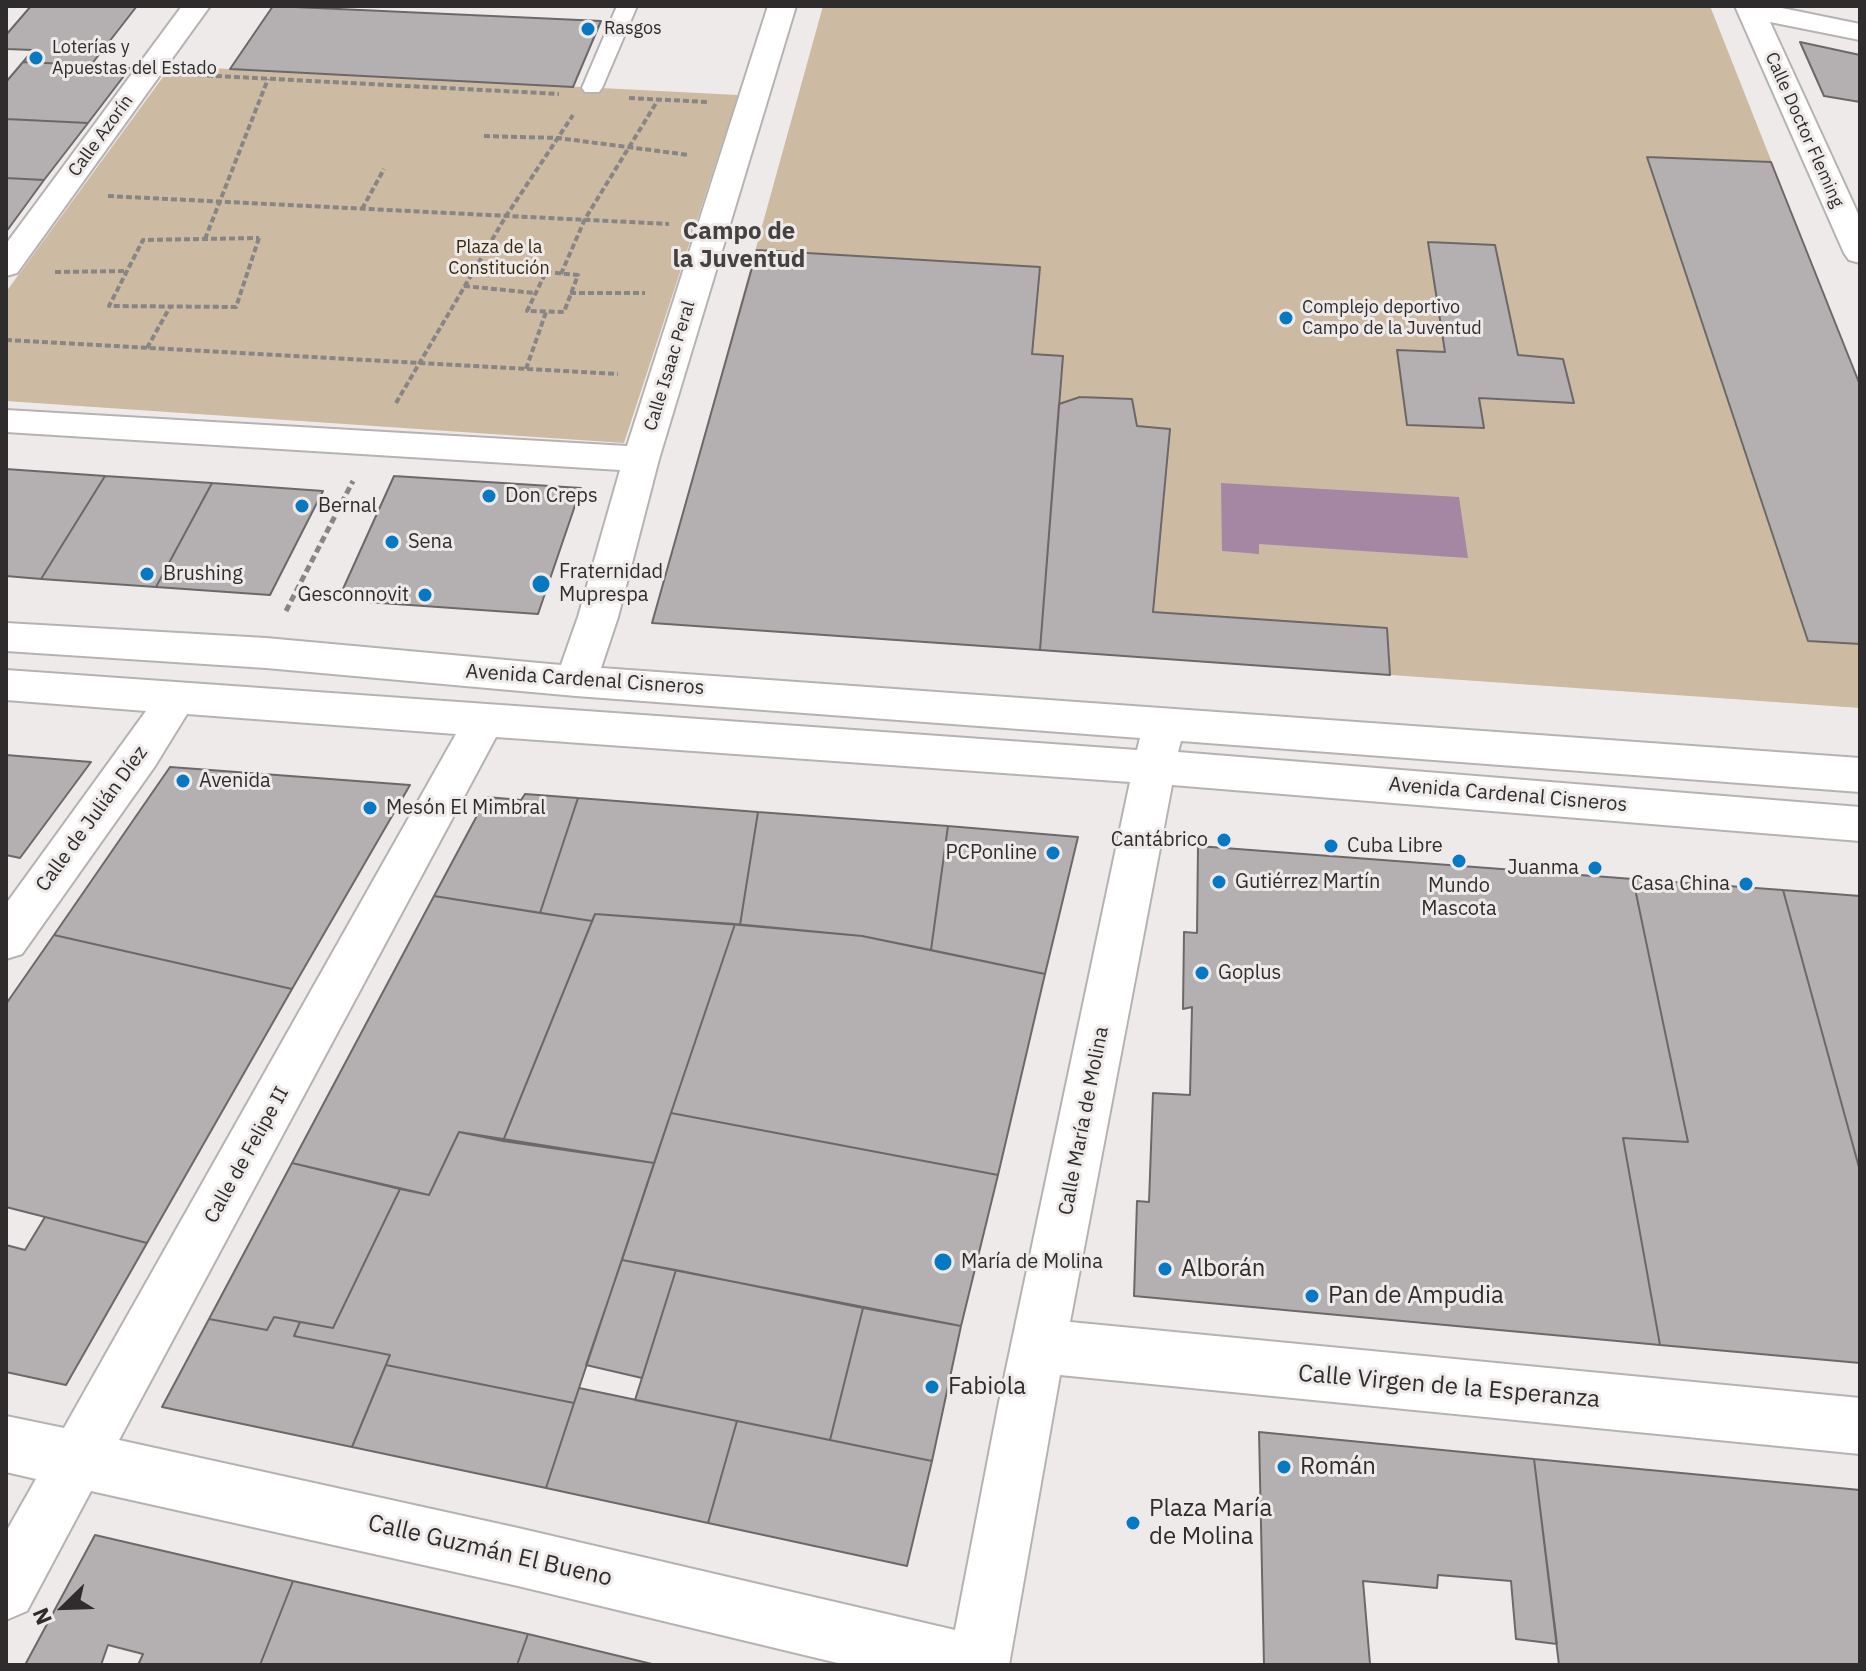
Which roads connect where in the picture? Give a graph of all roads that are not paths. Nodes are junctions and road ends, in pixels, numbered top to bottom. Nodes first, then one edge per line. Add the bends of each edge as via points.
1 (196, 6) edge
2 (627, 6) edge
3 (782, 6) edge
4 (1750, 8) edge
5 (1860, 32) edge
6 (589, 92) road end
7 (1860, 253) edge
8 (6, 266) edge
9 (6, 421) edge
10 (641, 459) junction
11 (6, 637) edge
12 (576, 681) junction
13 (6, 685) edge
14 (176, 698) junction
15 (485, 719) junction
16 (1159, 746) junction
17 (1860, 775) edge
18 (1860, 824) edge
19 (6, 940) edge
20 (1038, 1346) junction
21 (1860, 1426) edge
22 (6, 1444) edge
23 (79, 1458) junction
24 (6, 1590) edge
25 (976, 1665) edge

1 - 8 street, Calle Azorín
2 - 6 lane
3 - 10 street, Calle Isaac Peral
4 - 5 street
4 - 7 street, Calle Doctor Fleming
9 - 10 street
10 - 12 street, Calle Isaac Peral
11 - 12 street, Avenida Cardenal Cisneros via 266,653
12 - 16 street, Avenida Cardenal Cisneros
13 - 14 street, Avenida Cardenal Cisneros
14 - 15 street, Avenida Cardenal Cisneros
14 - 19 street, Calle de Julián Díez
15 - 16 street, Avenida Cardenal Cisneros via 1009,759
15 - 23 street, Calle de Felipe II
16 - 17 street, Avenida Cardenal Cisneros
16 - 18 street, Avenida Cardenal Cisneros
16 - 20 street, Calle María de Molina
20 - 21 street, Calle Virgen de la Esperanza
20 - 25 street, Calle María de Molina
22 - 23 street, Calle Guzmán El Bueno
23 - 24 street, Calle de Felipe II
23 - 25 street, Calle Guzmán El Bueno

